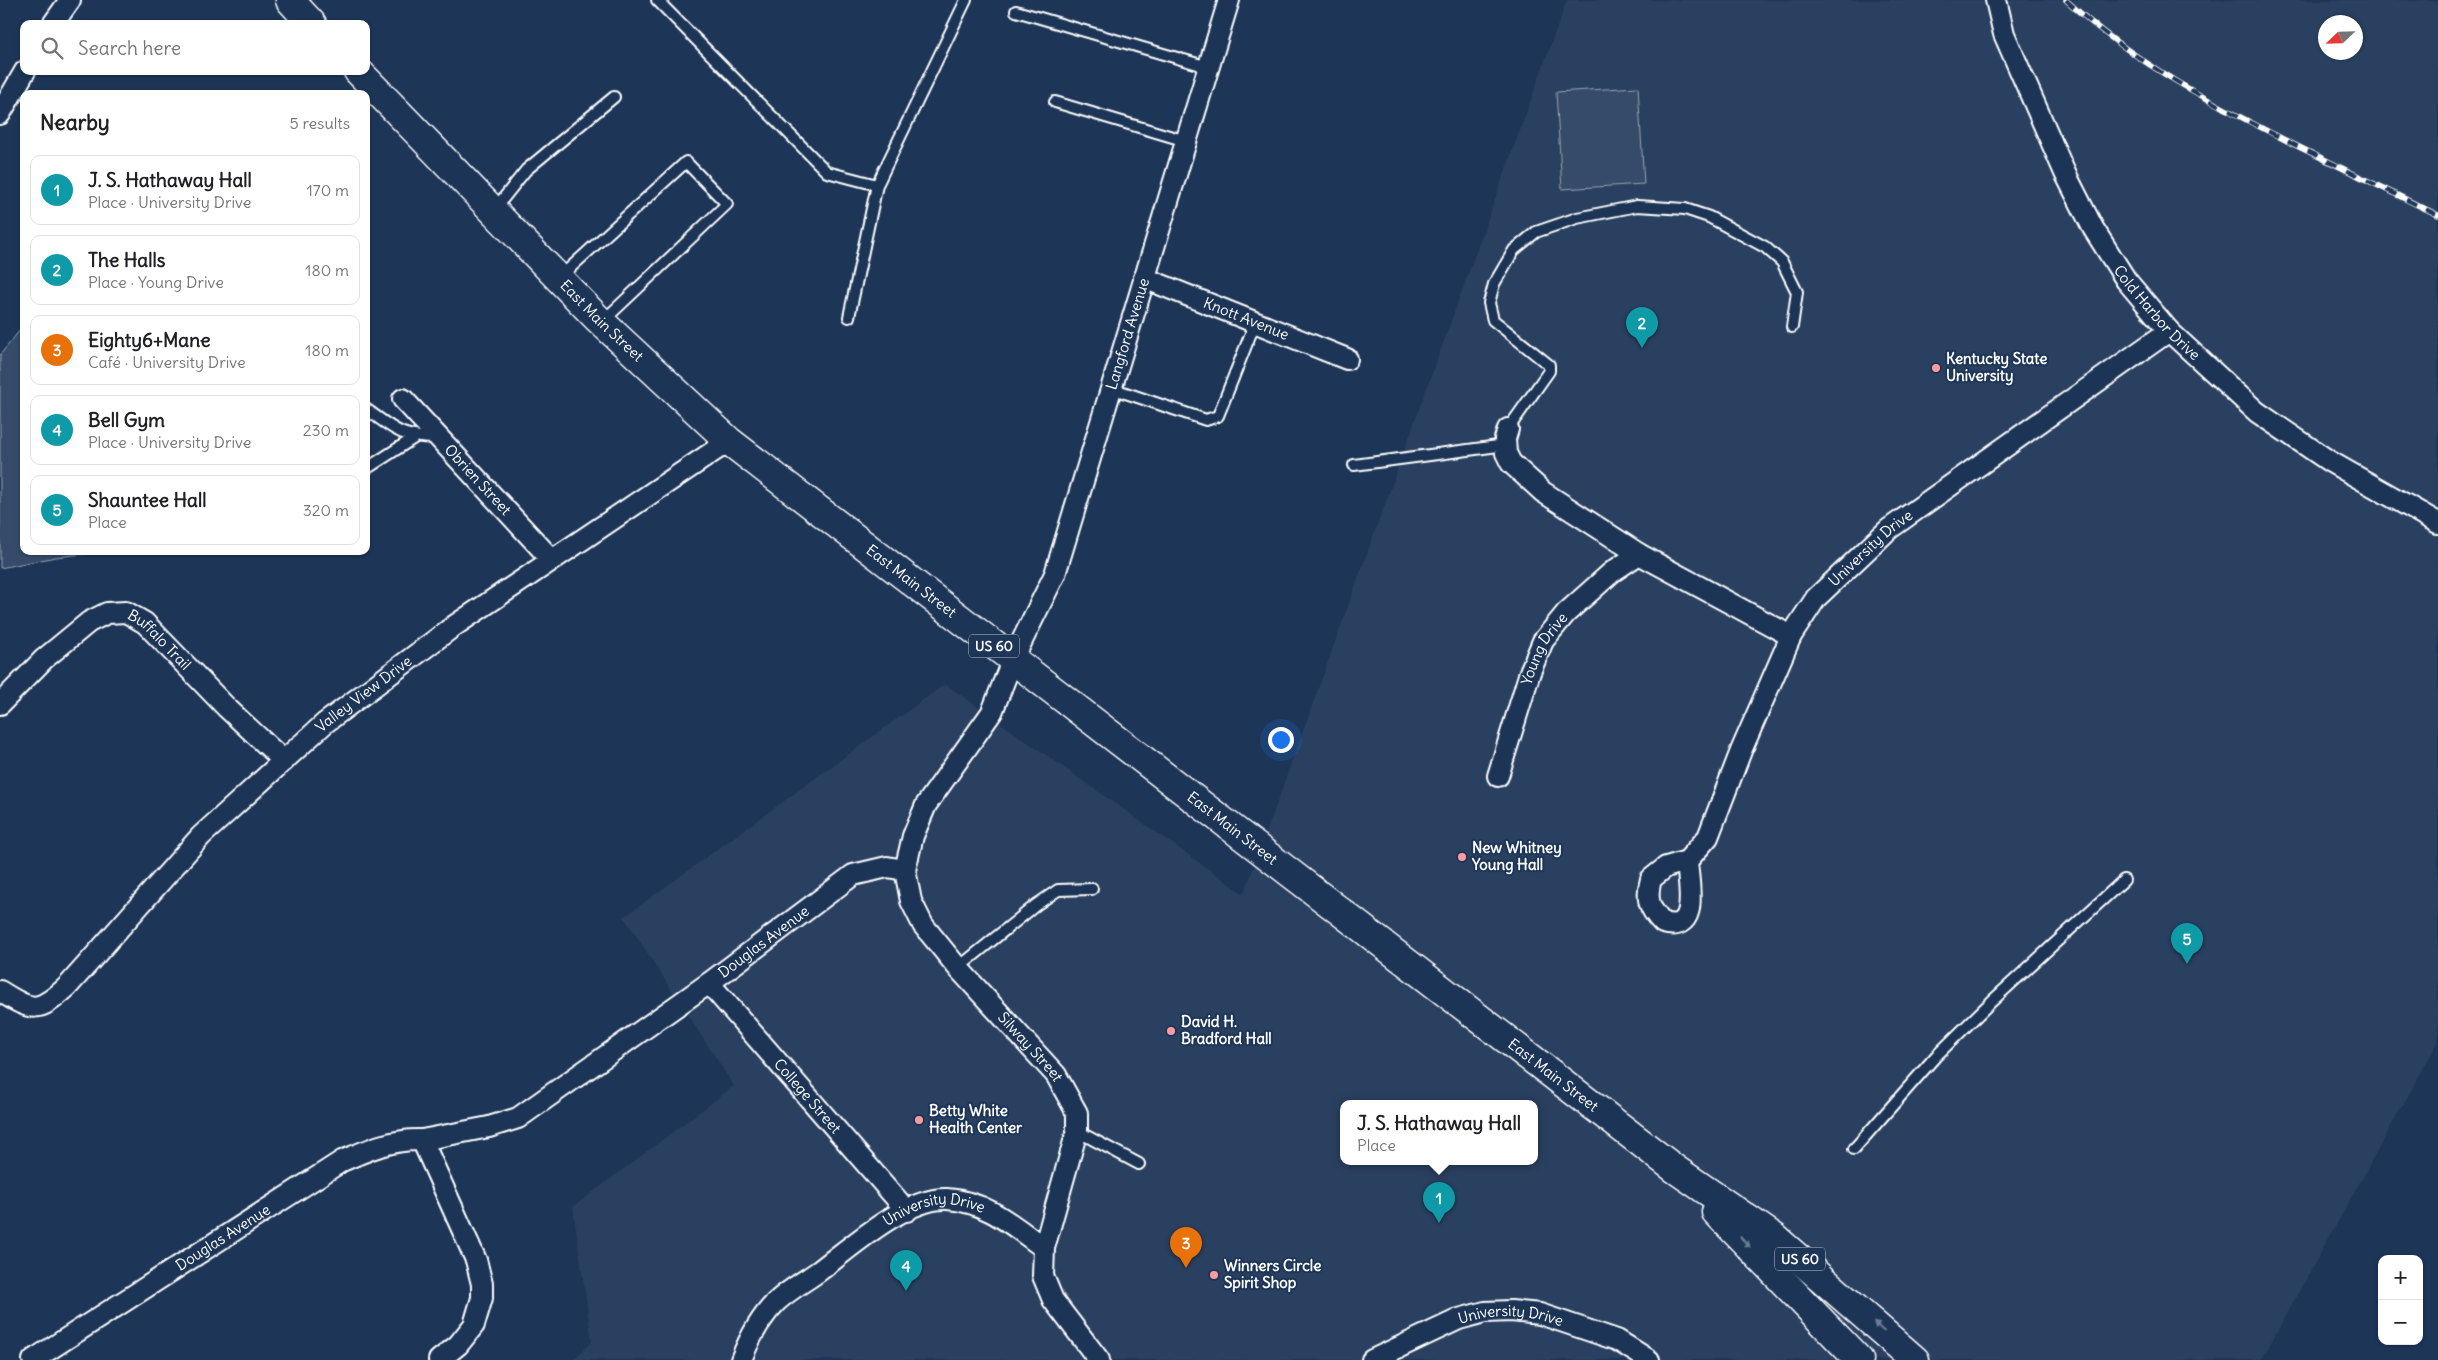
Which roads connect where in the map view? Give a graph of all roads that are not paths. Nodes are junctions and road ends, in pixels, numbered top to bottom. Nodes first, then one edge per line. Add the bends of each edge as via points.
1 (70, 0) edge
2 (657, 0) edge
3 (966, 0) edge
4 (1229, 0) edge
5 (1996, 0) edge
6 (1016, 11) dead end
7 (56, 20) edge
8 (1208, 67) junction
9 (23, 75) edge
10 (362, 75) edge
11 (614, 97) dead end
12 (1055, 102) dead end
13 (0, 114) edge
14 (1186, 141) junction
15 (877, 185) junction
16 (493, 211) junction
17 (558, 278) junction
18 (1144, 278) junction
19 (849, 317) dead end
20 (602, 323) junction
21 (1256, 323) junction
22 (1792, 327) dead end
23 (2169, 331) junction
24 (1347, 360) dead end
25 (1111, 388) junction
26 (403, 400) dead end
27 (370, 412) edge
28 (1507, 437) junction
29 (414, 438) junction
30 (438, 438) junction
31 (729, 440) junction
32 (1354, 465) dead end
33 (370, 466) edge
34 (2438, 523) edge
35 (1639, 554) junction
36 (552, 560) junction
37 (1790, 636) junction
38 (1012, 661) junction
39 (0, 704) edge
40 (284, 762) junction
41 (1498, 776) dead end
42 (1687, 861) dead end
43 (905, 870) junction
44 (2124, 880) dead end
45 (1092, 890) dead end
46 (958, 968) junction
47 (709, 983) junction
48 (0, 991) edge
49 (1077, 1130) junction
50 (422, 1140) junction
51 (1854, 1149) dead end
52 (1140, 1164) dead end
53 (1675, 1169) junction
54 (906, 1211) junction
55 (1044, 1248) junction
56 (33, 1360) edge
57 (439, 1360) edge
58 (741, 1360) edge
59 (1100, 1360) edge
60 (1372, 1360) edge
61 (1649, 1360) edge
62 (1859, 1360) edge
63 (1915, 1360) edge

1 - 7 street
2 - 15 lane via 827,172
3 - 15 lane
4 - 8 street, Langford Avenue
5 - 23 street, Cold Harbor Drive via 2004,34 2065,173 2093,228 2126,280
6 - 8 lane
8 - 14 street, Langford Avenue
9 - 13 street
10 - 16 main road, East Main Street / US 60
11 - 16 lane via 526,170
12 - 14 lane
14 - 18 street, Langford Avenue
15 - 19 lane
16 - 17 main road, East Main Street / US 60
17 - 20 main road, East Main Street / US 60
17 - 20 lane via 686,162 727,204
18 - 21 street, Knott Avenue
18 - 25 street, Langford Avenue
20 - 31 main road, East Main Street / US 60
21 - 24 street, Knott Avenue
21 - 25 lane via 1218,416 1206,420
22 - 28 lane via 1797,292 1782,262 1765,248 1685,209 1637,206 1577,218 1536,232 1514,250 1494,284 1488,303 1493,320 1549,365 1549,371
23 - 34 street, Cold Harbor Drive via 2257,412 2329,461
23 - 37 street, University Drive via 1889,529 1816,598
25 - 38 street, Langford Avenue via 1056,574
26 - 30 street, Obrien Street
27 - 29 lane via 395,430
28 - 32 lane
28 - 35 street via 1506,453 1523,476
29 - 30 lane
29 - 33 lane
30 - 36 street, Obrien Street
31 - 36 street, Valley View Drive
31 - 38 main road, East Main Street / US 60
35 - 37 street
35 - 41 street, Young Drive via 1612,572 1566,613 1543,641 1530,672
36 - 40 street, Valley View Drive via 454,626 325,723
37 - 42 street, University Drive via 1708,836
38 - 43 street via 992,712 926,804 913,836
38 - 53 main road, East Main Street / US 60
39 - 40 street, Buffalo Trail via 44,659 89,622 107,613 126,612 146,623
40 - 48 street, Valley View Drive via 201,836 47,1006 31,1007
43 - 46 street, Silway Street via 910,901 923,925
43 - 47 street, Douglas Avenue via 887,867 853,875
44 - 51 lane via 1943,1049
45 - 46 lane via 1058,890
46 - 49 street, Silway Street via 1056,1075 1077,1113
47 - 50 street, Douglas Avenue via 518,1118
47 - 54 street, College Street
49 - 52 lane
49 - 55 street, Silway Street
50 - 56 street, Douglas Avenue via 402,1140 342,1161
50 - 57 street via 476,1260 482,1284 482,1298 474,1326
53 -> 62 main road, East Main Street / US 60
63 -> 53 main road, East Main Street / US 60 via 1774,1237
54 - 55 street, University Drive via 920,1204 945,1199 969,1202 992,1210
54 - 58 street, University Drive via 777,1301 761,1320
55 - 59 street via 1043,1276 1053,1300
60 - 61 street, University Drive via 1459,1319 1485,1312 1511,1311 1540,1314 1617,1340

